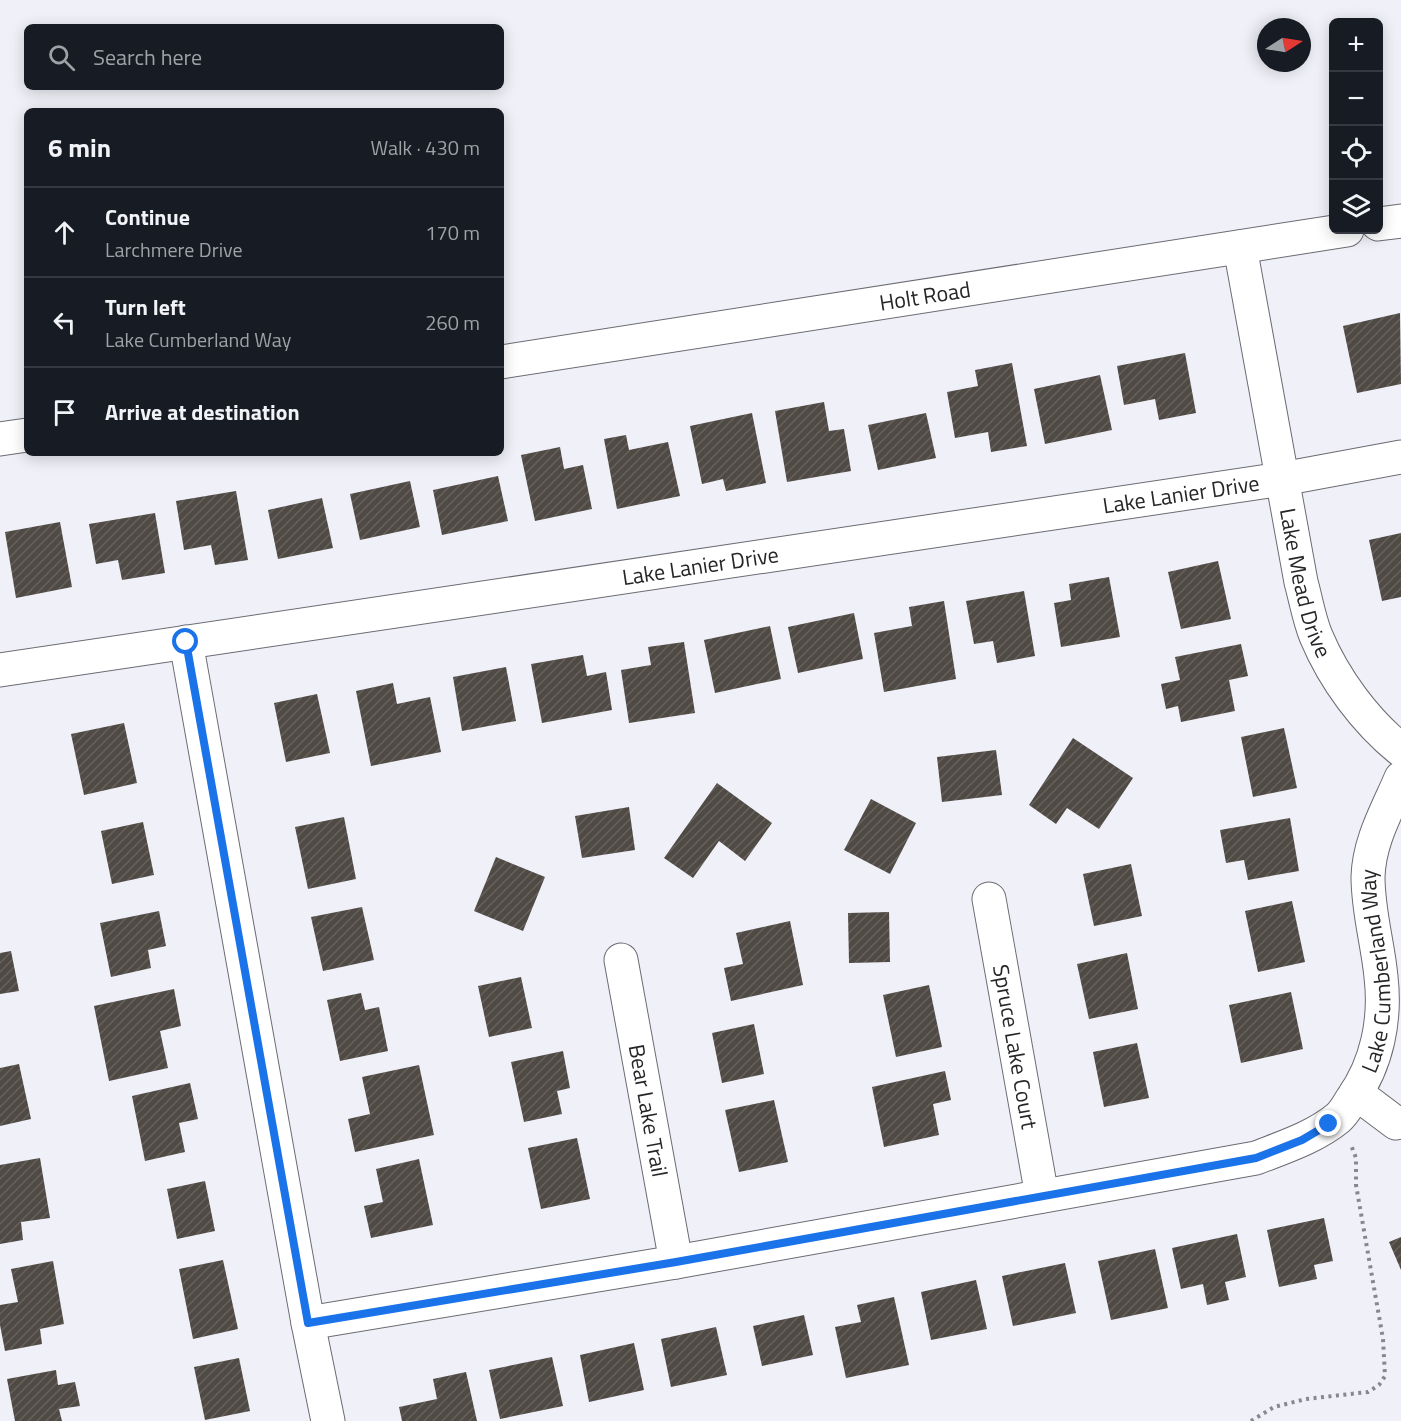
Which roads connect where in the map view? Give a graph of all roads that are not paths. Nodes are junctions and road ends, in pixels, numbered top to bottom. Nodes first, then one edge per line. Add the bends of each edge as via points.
1 (1401, 221) edge
2 (1383, 223) edge
3 (1329, 233) edge
4 (1240, 247) junction
5 (504, 362) edge
6 (24, 435) edge
7 (0, 439) edge
8 (1401, 458) edge
9 (1282, 479) junction
10 (186, 642) junction
11 (0, 670) edge
12 (1401, 750) edge
13 (1401, 778) edge
14 (989, 899) dead end
15 (621, 960) dead end
16 (1348, 1105) junction
17 (1396, 1123) dead end
18 (1042, 1196) junction
19 (676, 1262) junction
20 (308, 1323) junction
21 (328, 1421) edge

1 - 2 street
3 - 4 street, Holt Road
4 - 5 street, Holt Road
4 - 9 street, Lake Mead Drive
6 - 7 street
8 - 9 street, Lake Lanier Drive
9 - 10 street, Lake Lanier Drive
9 - 12 street, Lake Mead Drive via 1301,582 1316,635 1340,682 1383,736
10 - 11 street, Lake Lanier Drive
10 - 20 street
13 - 16 street, Lake Cumberland Way via 1372,843 1368,877 1382,1018 1374,1058
14 - 18 street, Spruce Lake Court
15 - 19 street, Bear Lake Trail
16 - 17 street, Lake Cumberland Way
16 - 18 street via 1302,1140 1256,1158
18 - 19 street
19 - 20 street
20 - 21 street

